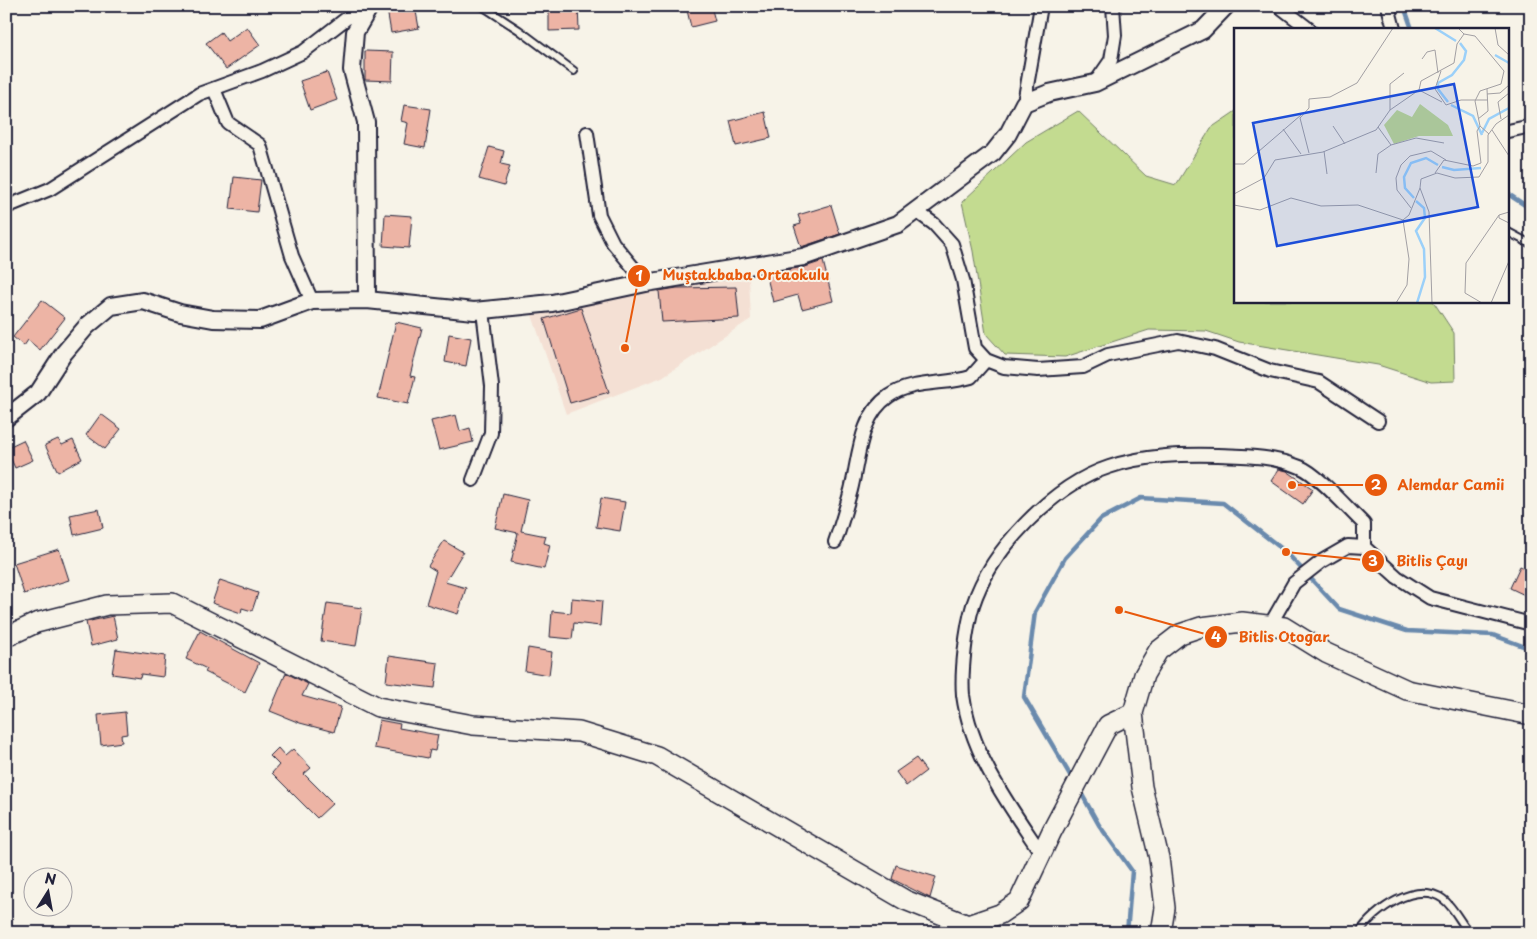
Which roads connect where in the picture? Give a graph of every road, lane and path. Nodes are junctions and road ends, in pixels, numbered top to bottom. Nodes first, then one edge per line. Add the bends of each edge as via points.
1 (482, 6) edge
2 (1041, 6) edge
3 (1113, 6) edge
4 (1226, 6) edge
5 (1279, 6) edge
6 (1388, 6) edge
7 (369, 8) edge
8 (1308, 28) edge
9 (1394, 28) edge
10 (574, 71) dead end
11 (1095, 83) junction
12 (214, 89) junction
13 (1024, 102) junction
14 (1531, 126) edge
15 (1510, 131) edge
16 (587, 134) dead end
17 (6, 207) edge
18 (916, 211) junction
19 (1510, 233) edge
20 (1531, 244) edge
21 (646, 283) junction
22 (367, 300) junction
23 (312, 301) junction
24 (483, 310) junction
25 (986, 360) junction
26 (6, 418) edge
27 (1378, 421) dead end
28 (473, 480) dead end
29 (835, 542) dead end
30 (1364, 547) junction
31 (1531, 624) edge
32 (1270, 625) junction
33 (6, 637) edge
34 (1133, 713) junction
35 (1531, 715) edge
36 (1041, 853) junction
37 (969, 929) edge
38 (1161, 933) edge
39 (1359, 933) edge
40 (1469, 933) edge

1 - 10 lane
2 - 13 street
3 - 11 street via 1116,35 1111,60
4 - 11 street via 1203,30
5 - 8 street
6 - 9 street
7 - 12 street via 347,18 303,52
7 - 22 street via 355,32 352,70 366,122
11 - 13 street
12 - 17 street via 198,94 50,189
12 - 23 street via 228,123 260,146 292,256
13 - 18 street via 1008,134 993,153
14 - 15 street
16 - 21 street via 599,215 614,243
18 - 21 street via 898,224 803,257
18 - 25 street via 934,224 952,244 963,280 975,348
19 - 20 lane
21 - 24 street via 552,303
22 - 23 street
22 - 24 street
23 - 26 street via 260,320 213,319 143,301 110,306 64,353 38,393
24 - 28 street via 492,386 491,433
25 - 27 street via 1004,367 1038,370 1083,367 1108,355 1178,341 1214,349 1270,371 1319,382
25 - 29 street via 971,378 918,385 889,395 878,406 863,432 851,490
30 - 31 street via 1397,577 1430,598
30 - 32 street via 1348,546 1294,583
30 - 36 street via 1364,524 1323,485 1302,467 1267,457 1167,455 1110,466 1070,484 1029,520 992,564 973,605 964,661 963,694 972,736 1010,807
32 - 34 main road via 1242,622 1201,627 1180,634 1158,651 1144,675
32 - 35 main road via 1284,627 1326,653 1407,690
33 - 37 main road via 36,623 107,605 172,603 378,708 473,725 579,732 657,756 905,900
34 - 36 main road via 1108,725
34 - 38 main road via 1142,787 1159,858 1165,908
36 - 37 main road via 1019,901
39 - 40 lane via 1365,924 1404,895 1418,892 1445,900

